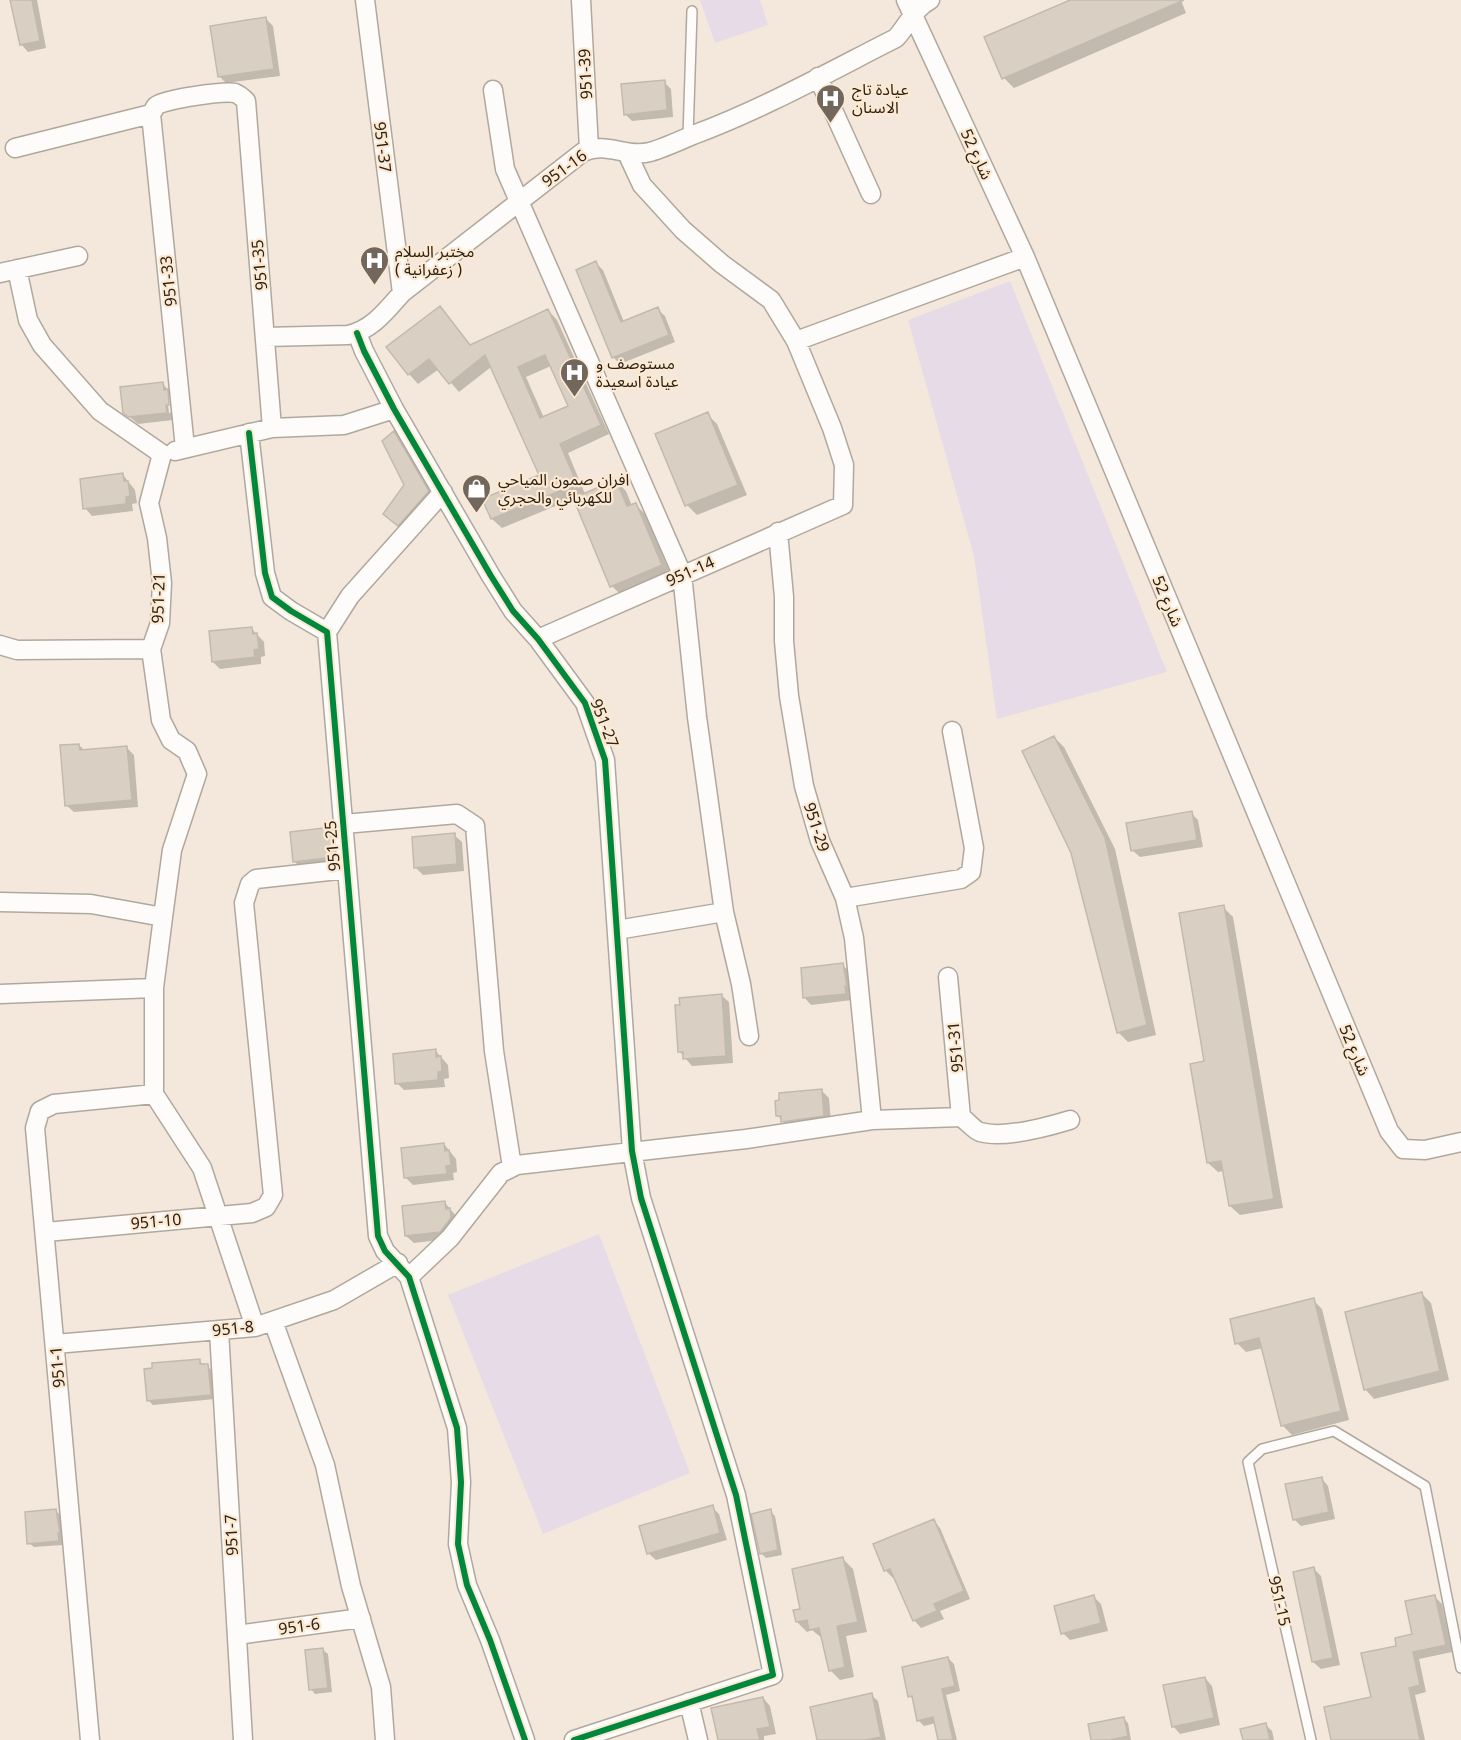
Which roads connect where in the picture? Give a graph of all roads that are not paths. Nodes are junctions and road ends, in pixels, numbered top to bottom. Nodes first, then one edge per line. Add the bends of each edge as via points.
1 (365, 0) edge
2 (581, 0) edge
3 (930, 0) edge
4 (910, 8) edge
5 (692, 11) dead end
6 (818, 77) junction
7 (493, 90) dead end
8 (151, 114) junction
9 (688, 137) junction
10 (15, 148) dead end
11 (590, 149) junction
12 (627, 153) junction
13 (871, 194) dead end
14 (519, 201) junction
15 (78, 256) dead end
16 (1025, 258) junction
17 (9, 271) edge
18 (402, 293) junction
19 (357, 333) junction
20 (265, 337) junction
21 (796, 341) junction
22 (394, 409) junction
23 (272, 428) junction
24 (249, 433) junction
25 (185, 448) junction
26 (162, 454) junction
27 (443, 492) junction
28 (778, 532) junction
29 (682, 574) junction
30 (327, 632) junction
31 (538, 639) junction
32 (0, 645) edge
33 (151, 649) junction
34 (952, 731) dead end
35 (344, 824) junction
36 (347, 869) junction
37 (845, 898) junction
38 (0, 902) edge
39 (724, 912) junction
40 (163, 917) junction
41 (617, 930) junction
42 (948, 977) dead end
43 (154, 988) junction
44 (0, 994) edge
45 (749, 1036) dead end
46 (154, 1094) junction
47 (961, 1118) junction
48 (872, 1120) junction
49 (1070, 1120) dead end
50 (1461, 1142) edge
51 (632, 1151) junction
52 (512, 1167) junction
53 (218, 1216) junction
54 (46, 1232) junction
55 (403, 1270) junction
56 (273, 1321) junction
57 (255, 1328) junction
58 (219, 1330) junction
59 (55, 1344) junction
60 (361, 1618) junction
61 (237, 1635) junction
62 (1461, 1668) edge
63 (689, 1702) junction
64 (90, 1740) edge
65 (243, 1740) edge
66 (385, 1740) edge
67 (525, 1740) edge
68 (574, 1740) edge
69 (698, 1740) edge
70 (1311, 1740) edge

1 - 18 street, 951-37
2 - 11 street, 951-39
3 - 4 street, 951-16
4 - 6 street, 951-16 via 896,38
4 - 16 street, شارع 52
5 - 9 lane
6 - 9 street, 951-16 via 728,122
6 - 13 street
7 - 14 street via 505,169
8 - 10 street
8 - 20 street, 951-35 via 156,106 168,101 219,94 234,93 246,102
8 - 25 street, 951-33
9 - 12 street, 951-16 via 651,152
11 - 12 street, 951-16 via 604,147
11 - 14 street, 951-16
12 - 21 street via 642,185 682,230 771,300
14 - 18 street, 951-16
14 - 29 street
15 - 17 street
16 - 21 street
16 - 50 street, شارع 52 via 1389,1131 1403,1149 1425,1150
17 - 26 street via 42,345 100,411
18 - 19 street, 951-16 via 378,320
19 - 20 street, 951-16
19 - 22 street, 951-27
20 - 23 street, 951-35
21 - 28 street, 951-14 via 844,465 843,505
22 - 23 street via 344,425
22 - 27 street, 951-27
23 - 24 street
24 - 25 street
24 - 30 street via 265,573 272,597
25 - 26 street
26 - 33 street, 951-21 via 149,503 162,583 160,623
27 - 30 street via 350,596
27 - 31 street, 951-27 via 490,576
28 - 29 street, 951-14
28 - 37 street, 951-29 via 789,696 804,786 820,842
29 - 31 street, 951-14
29 - 39 street
30 - 35 street, 951-25
31 - 41 street, 951-27 via 585,703 605,760
32 - 33 street via 17,650
33 - 40 street, 951-21 via 161,720 171,740 188,751 197,774 172,850
34 - 37 street via 974,848 971,872 961,879
35 - 36 street, 951-25
35 - 52 street via 457,814 475,826 494,1051
36 - 53 street, 951-10 via 256,879 250,884 244,903 273,1195 266,1207 252,1213
36 - 55 street, 951-25 via 378,1236 385,1251
37 - 48 street, 951-29 via 854,938
38 - 40 street via 91,904
39 - 41 street
39 - 45 street
40 - 43 street
41 - 51 street, 951-27
42 - 47 street, 951-31
43 - 44 street
43 - 46 street
46 - 53 street via 202,1168
46 - 54 street, 951-1 via 54,1104 40,1112 35,1128
47 - 48 street
47 - 49 street via 978,1132 1002,1133
48 - 51 street
51 - 52 street
51 - 63 street, 951-27 via 641,1198 736,1495 773,1675
52 - 55 street, 951-8 via 501,1173 450,1238
53 - 54 street, 951-10
53 - 57 street
54 - 59 street, 951-1
55 - 56 street, 951-8
55 - 67 street via 457,1428 461,1482 458,1544 467,1585
56 - 57 street, 951-8
56 - 60 street via 325,1465
57 - 58 street, 951-8
58 - 59 street, 951-8
58 - 61 street, 951-7
59 - 64 street, 951-1
60 - 61 street, 951-6
60 - 66 street via 381,1687
61 - 65 street, 951-7
62 - 70 lane, 951-15 via 1425,1486 1334,1431 1262,1449 1248,1462
63 - 68 street
63 - 69 street

